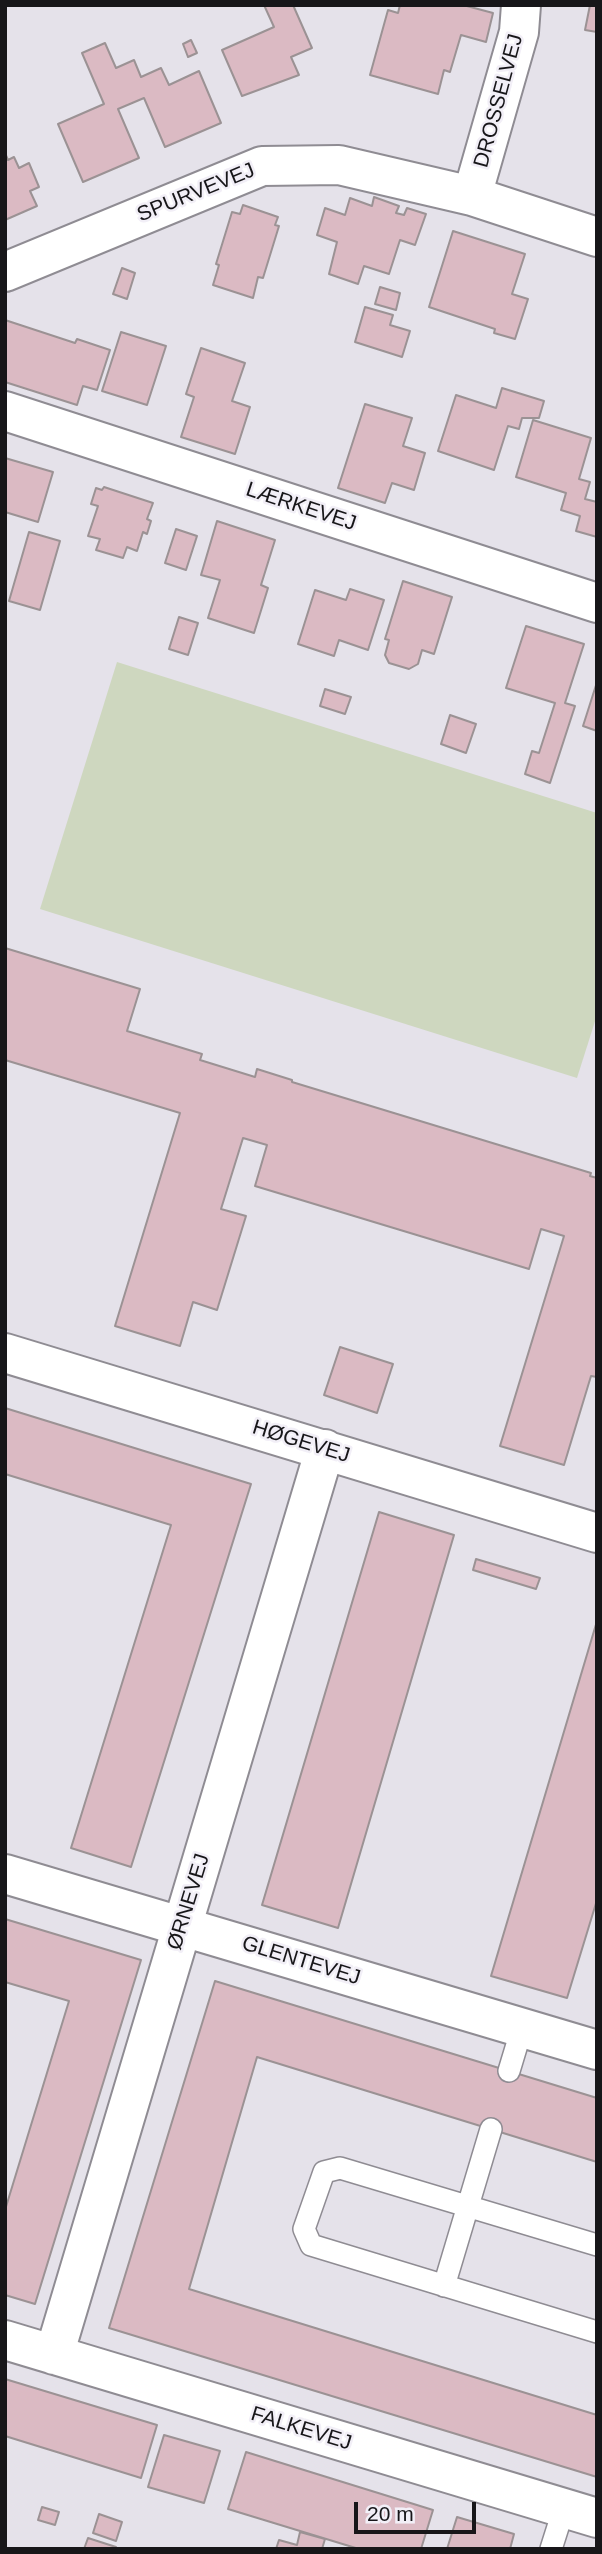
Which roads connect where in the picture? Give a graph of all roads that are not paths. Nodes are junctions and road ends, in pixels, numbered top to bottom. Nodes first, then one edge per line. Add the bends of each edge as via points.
1 (521, 5) edge
2 (472, 196) junction
3 (597, 237) edge
4 (5, 272) edge
5 (5, 411) edge
6 (597, 603) edge
7 (5, 1353) edge
8 (325, 1449) junction
9 (597, 1533) edge
10 (5, 1874) edge
11 (182, 1925) junction
12 (522, 2028) junction
13 (597, 2050) edge
14 (509, 2071) dead end
15 (491, 2129) dead end
16 (467, 2208) junction
17 (597, 2245) edge
18 (444, 2286) junction
19 (597, 2332) edge
20 (5, 2340) edge
21 (54, 2355) junction
22 (580, 2513) edge
23 (551, 2549) edge

1 - 2 street, DROSSELVEJ via 519,33
2 - 3 street, SPURVEVEJ
2 - 4 street, SPURVEVEJ via 338,165 262,166
5 - 6 street, LÆRKEVEJ
7 - 8 street, HØGEVEJ
8 - 9 street, HØGEVEJ
8 - 11 street, ØRNEVEJ
10 - 11 street, GLENTEVEJ
11 - 12 street, GLENTEVEJ
11 - 21 street, ØRNEVEJ
12 - 13 street, GLENTEVEJ
12 - 14 lane
15 - 16 lane
16 - 17 lane
16 - 18 lane
16 - 18 lane via 340,2168 324,2172 304,2229 311,2245
18 - 19 lane
20 - 21 street, FALKEVEJ
21 - 22 street, FALKEVEJ
22 - 23 lane

